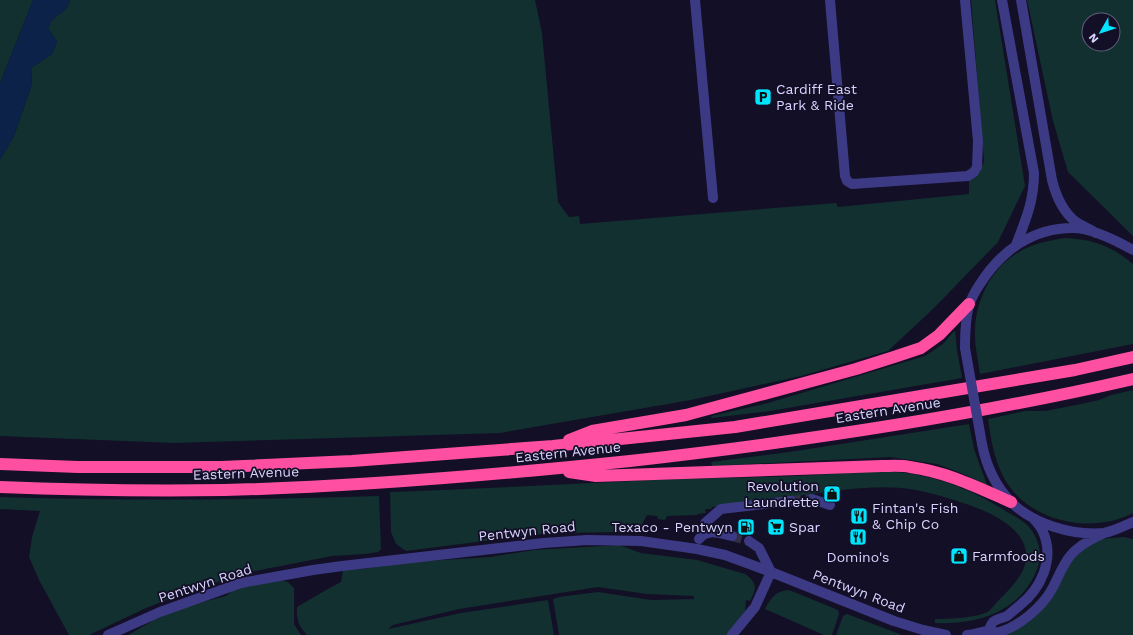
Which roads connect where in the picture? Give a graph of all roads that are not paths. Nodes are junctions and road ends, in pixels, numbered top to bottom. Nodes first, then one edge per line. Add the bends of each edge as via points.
1 (695, 0) edge
2 (830, 0) edge
3 (965, 0) edge
4 (1002, 0) edge
5 (1021, 0) edge
6 (713, 198) dead end
7 (1096, 233) junction
8 (1016, 245) junction
9 (1133, 250) edge
10 (969, 304) junction
11 (1133, 357) edge
12 (1133, 379) edge
13 (553, 446) junction
14 (0, 464) edge
15 (554, 469) junction
16 (0, 487) edge
17 (812, 499) tunnel mouth
18 (791, 501) tunnel mouth
19 (1011, 502) junction
20 (830, 505) dead end
21 (1034, 519) junction
22 (1130, 526) edge
23 (1105, 532) junction
24 (702, 536) junction
25 (732, 536) tunnel mouth
26 (749, 541) tunnel mouth
27 (692, 548) junction
28 (771, 572) junction
29 (988, 630) junction
30 (108, 635) edge
31 (732, 635) edge
32 (946, 635) edge
33 (966, 635) edge

1 - 6 street
2 - 3 street via 845,176 847,182 852,184 968,176 974,172 977,167 978,141
4 - 8 street via 1034,173 1031,206
5 - 7 street via 1055,192 1061,204 1076,221
7 - 8 street via 1074,228 1053,231 1033,235
7 - 9 street
8 - 10 street via 1001,256
10 - 13 highway via 939,335 921,348 856,369 686,415 592,431
10 - 19 street, bridge via 965,348 984,454 994,477
11 - 13 highway, Eastern Avenue via 1075,370 735,427
12 - 15 highway, Eastern Avenue via 907,423 737,449
13 - 14 highway, Eastern Avenue via 352,461 221,467
15 - 16 highway, Eastern Avenue via 356,484 224,490
15 - 19 highway via 596,476 908,466 963,480
17 - 20 street
18 - 24 street via 721,509 705,523
19 - 21 street
21 - 23 street via 1079,533
21 - 29 street via 1043,531 1046,543 1046,568 1032,594 1007,616 993,622
22 - 23 street
23 - 29 street via 1087,541 1070,555 1052,589 1031,614 998,633
24 - 25 street via 715,531
24 - 27 street
26 - 28 street via 759,548
27 - 28 street, Pentwyn Road
27 - 30 street, Pentwyn Road via 641,541 587,540 313,570 241,583 160,612
28 - 31 street via 755,607
28 - 32 street, Pentwyn Road via 894,621
29 - 33 street

